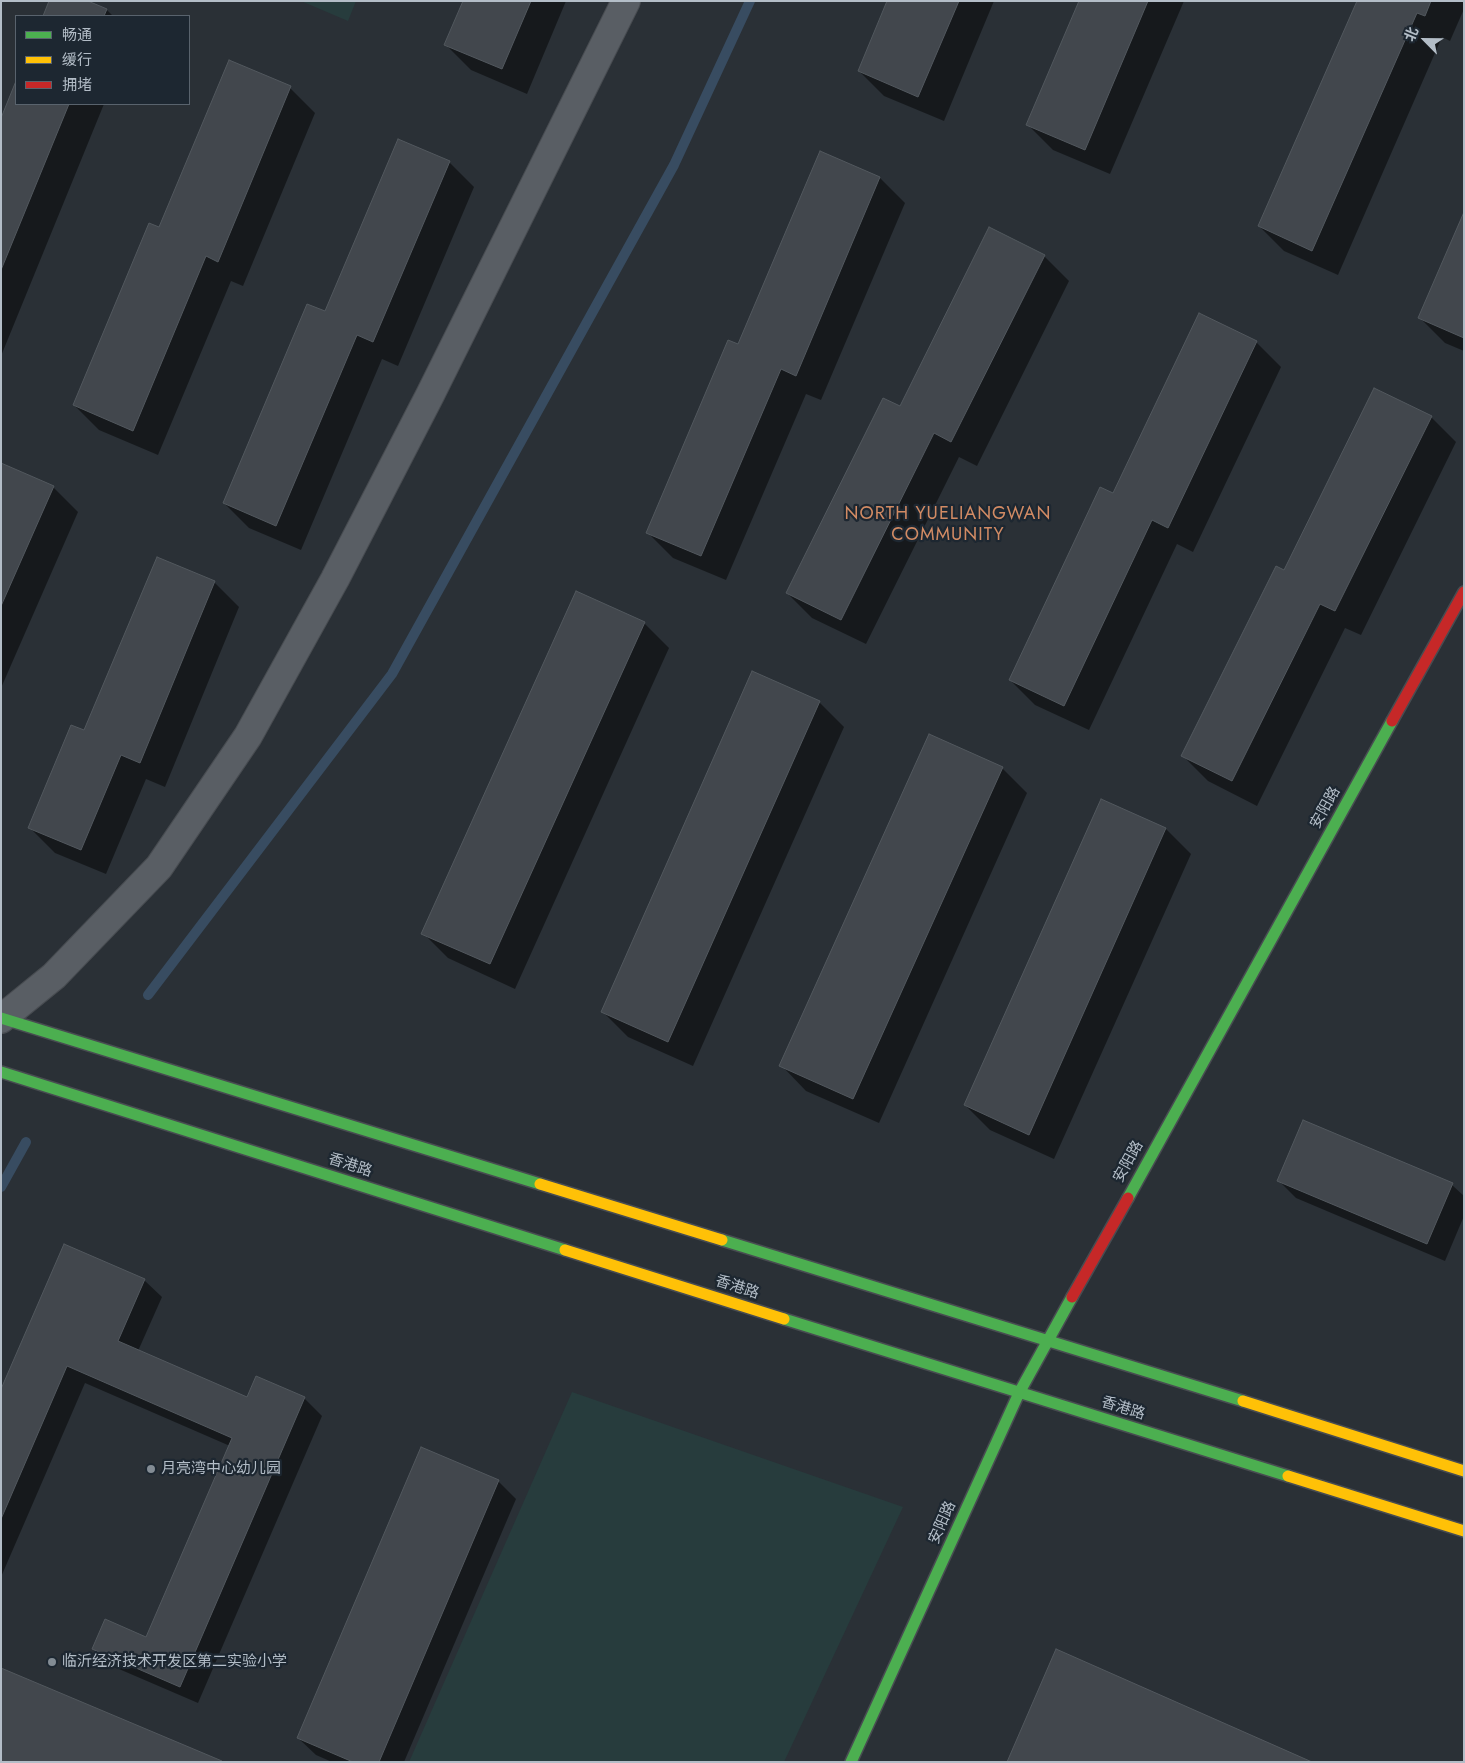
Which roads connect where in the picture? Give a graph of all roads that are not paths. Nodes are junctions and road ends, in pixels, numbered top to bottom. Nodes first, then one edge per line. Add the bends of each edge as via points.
1 (626, 1) edge
2 (1464, 592) edge
3 (1, 1019) edge
4 (1, 1072) edge
5 (1047, 1340) junction
6 (1019, 1393) junction
7 (1464, 1471) edge
8 (1464, 1530) edge
9 (851, 1762) edge

1 - 3 street via 430,395 335,579 248,736 159,867 54,976
2 - 5 main road, 安阳路
3 - 5 main road
4 - 6 main road, 香港路
5 - 6 main road, 安阳路
5 - 7 main road
6 - 8 main road, 香港路
6 - 9 main road, 安阳路

